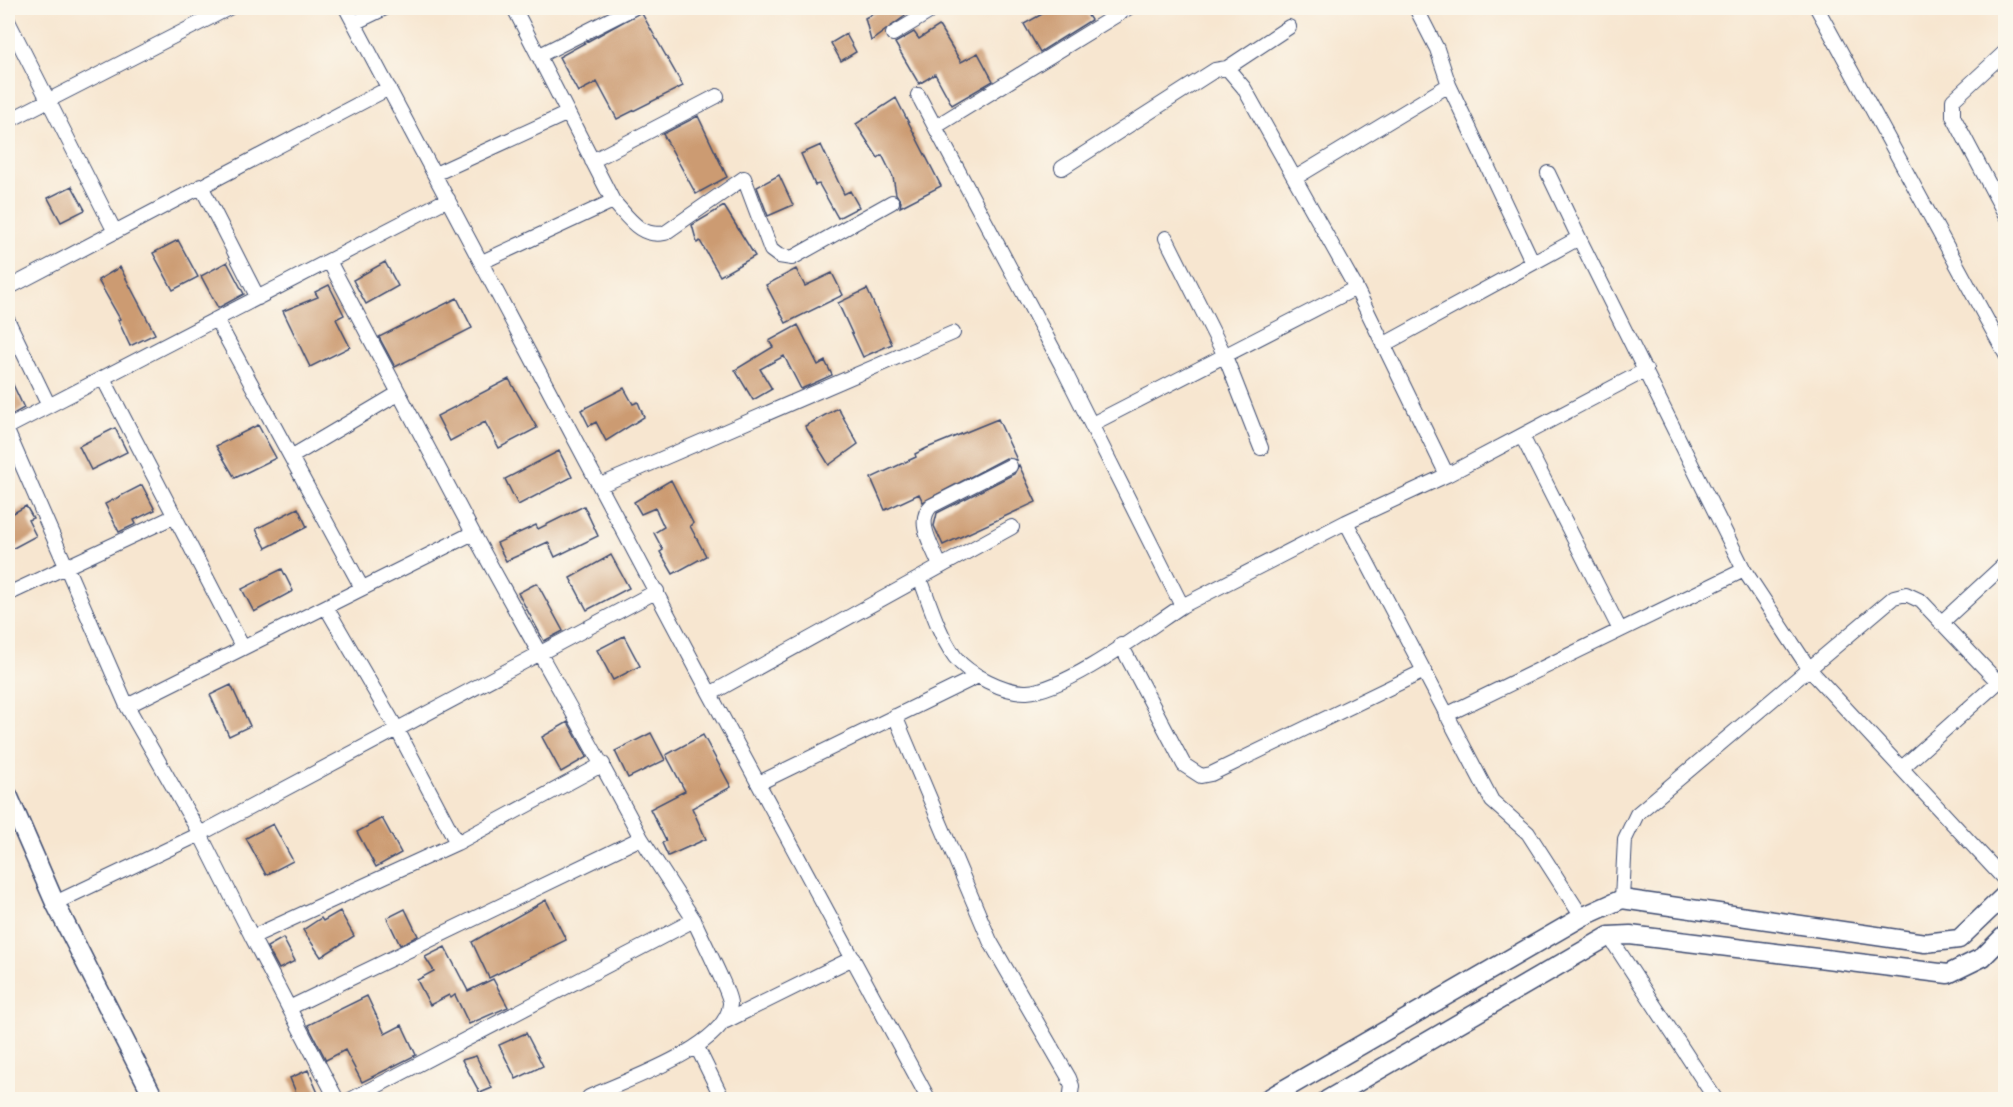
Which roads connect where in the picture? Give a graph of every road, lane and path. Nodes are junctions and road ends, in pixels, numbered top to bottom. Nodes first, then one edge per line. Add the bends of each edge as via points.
1 (229, 8) edge
2 (346, 8) edge
3 (385, 8) edge
4 (514, 8) edge
5 (633, 8) edge
6 (936, 8) edge
7 (1128, 8) edge
8 (1416, 8) edge
9 (1817, 8) edge
10 (8, 21) edge
11 (354, 23) junction
12 (1289, 27) dead end
13 (893, 34) dead end
14 (2006, 51) edge
15 (538, 56) junction
16 (1227, 68) junction
17 (1449, 85) junction
18 (389, 88) junction
19 (918, 95) dead end
20 (717, 96) dead end
21 (47, 101) junction
22 (568, 113) junction
23 (8, 121) edge
24 (935, 128) junction
25 (592, 161) junction
26 (1062, 168) dead end
27 (1548, 173) dead end
28 (435, 174) junction
29 (1294, 178) junction
30 (201, 186) junction
31 (448, 199) junction
32 (613, 201) junction
33 (892, 202) dead end
34 (2006, 216) edge
35 (115, 232) junction
36 (1166, 238) dead end
37 (1579, 238) junction
38 (329, 261) junction
39 (482, 262) junction
40 (1533, 263) junction
41 (8, 288) edge
42 (1356, 288) junction
43 (258, 298) junction
44 (216, 319) junction
45 (8, 321) edge
46 (953, 333) dead end
47 (1383, 345) junction
48 (2006, 355) edge
49 (1225, 356) junction
50 (1646, 370) junction
51 (103, 378) junction
52 (399, 393) junction
53 (50, 406) junction
54 (1092, 424) junction
55 (8, 427) edge
56 (8, 433) edge
57 (1522, 436) junction
58 (1261, 448) dead end
59 (291, 457) junction
60 (1010, 466) dead end
61 (1447, 475) junction
62 (601, 485) junction
63 (175, 516) junction
64 (1346, 522) junction
65 (1012, 527) dead end
66 (473, 533) junction
67 (2006, 563) edge
68 (940, 566) junction
69 (66, 567) junction
70 (1744, 570) junction
71 (920, 578) junction
72 (362, 588) junction
73 (657, 591) junction
74 (8, 594) edge
75 (1182, 606) junction
76 (326, 607) junction
77 (1941, 623) junction
78 (1620, 630) junction
79 (1121, 645) junction
80 (243, 648) junction
81 (539, 656) junction
82 (1810, 670) junction
83 (1424, 671) junction
84 (976, 677) junction
85 (2002, 679) edge
86 (710, 694) junction
87 (127, 706) junction
88 (1446, 715) junction
89 (895, 716) junction
90 (398, 731) junction
91 (603, 764) junction
92 (1903, 767) junction
93 (759, 783) junction
94 (8, 795) edge
95 (200, 834) junction
96 (641, 837) junction
97 (457, 843) junction
98 (2006, 881) edge
99 (2006, 894) edge
100 (1622, 899) junction
101 (55, 903) junction
102 (1582, 917) junction
103 (694, 920) junction
104 (2006, 934) edge
105 (1609, 936) junction
106 (252, 937) junction
107 (853, 958) junction
108 (289, 1008) junction
109 (726, 1021) junction
110 (697, 1047) junction
111 (588, 1099) edge
112 (155, 1100) edge
113 (337, 1100) edge
114 (350, 1100) edge
115 (723, 1100) edge
116 (929, 1100) edge
117 (1070, 1100) edge
118 (1266, 1100) edge
119 (1327, 1100) edge
120 (1716, 1100) edge

1 - 21 street
2 - 11 street
3 - 11 street
4 - 15 street
5 - 15 street
6 - 13 street
7 - 24 street
8 - 17 street via 1437,49
9 - 48 street
10 - 21 street
11 - 18 street
12 - 16 street
14 - 34 street via 1953,100 1953,116
15 - 22 street
16 - 26 street via 1215,70
16 - 29 street via 1244,88
17 - 29 street
17 - 40 street
18 - 28 street
18 - 30 street
19 - 24 street
20 - 25 street
21 - 23 street
21 - 35 street
22 - 25 street
22 - 28 street
24 - 54 street
25 - 32 street
27 - 37 street
28 - 31 street
29 - 42 street
30 - 35 street
30 - 43 street
31 - 38 street
31 - 39 street
32 - 33 street via 652,236 665,233 744,178 771,250 792,258
32 - 39 street
35 - 41 street
36 - 49 street
37 - 40 street
37 - 50 street
38 - 43 street
38 - 52 street
39 - 62 street
40 - 47 street
42 - 47 street
42 - 49 street
43 - 44 street
44 - 51 street
44 - 59 street
45 - 53 street
46 - 62 street
47 - 61 street
49 - 54 street
49 - 58 street
50 - 57 street
50 - 70 street
51 - 53 street
51 - 63 street
52 - 59 street
52 - 66 street
53 - 55 street
54 - 75 street
56 - 69 street
57 - 61 street
57 - 78 street
59 - 72 street
60 - 68 street via 924,513 923,522
61 - 64 street
62 - 73 street
63 - 69 street
63 - 80 street
64 - 75 street
64 - 83 street
65 - 68 street
66 - 72 street
66 - 81 street
67 - 77 street
68 - 71 street
69 - 74 street
69 - 87 street
70 - 78 street
70 - 82 street
71 - 84 street via 950,648
71 - 86 street
72 - 76 street
73 - 81 street
73 - 86 street
75 - 79 street
76 - 80 street
76 - 90 street
77 - 82 street via 1921,601 1906,594 1894,597
77 - 85 street
78 - 88 street
79 - 83 street via 1184,765 1201,776
79 - 84 street via 1078,674 1026,692
80 - 87 street
81 - 90 street
81 - 91 street
82 - 92 street
82 - 100 street via 1636,814 1625,839
83 - 88 street
84 - 89 street
85 - 92 street
86 - 93 street
87 - 95 street
88 - 102 street via 1492,801 1533,840
89 - 93 street
89 - 117 street via 990,941 1069,1078
90 - 95 street
90 - 97 street
91 - 96 street
91 - 97 street
92 - 98 street
93 - 107 street
94 - 101 street
95 - 101 street
95 - 106 street
96 - 103 street
96 - 108 street
97 - 106 street
99 - 100 street via 1959,939 1925,943
100 - 102 street
101 - 112 street
102 - 118 street
103 - 109 street via 731,1002
103 - 114 street
104 - 105 street via 1983,957 1948,974 1630,935
105 - 119 street
105 - 120 street
106 - 108 street
107 - 109 street
107 - 116 street
108 - 113 street
109 - 110 street
110 - 111 street
110 - 115 street

